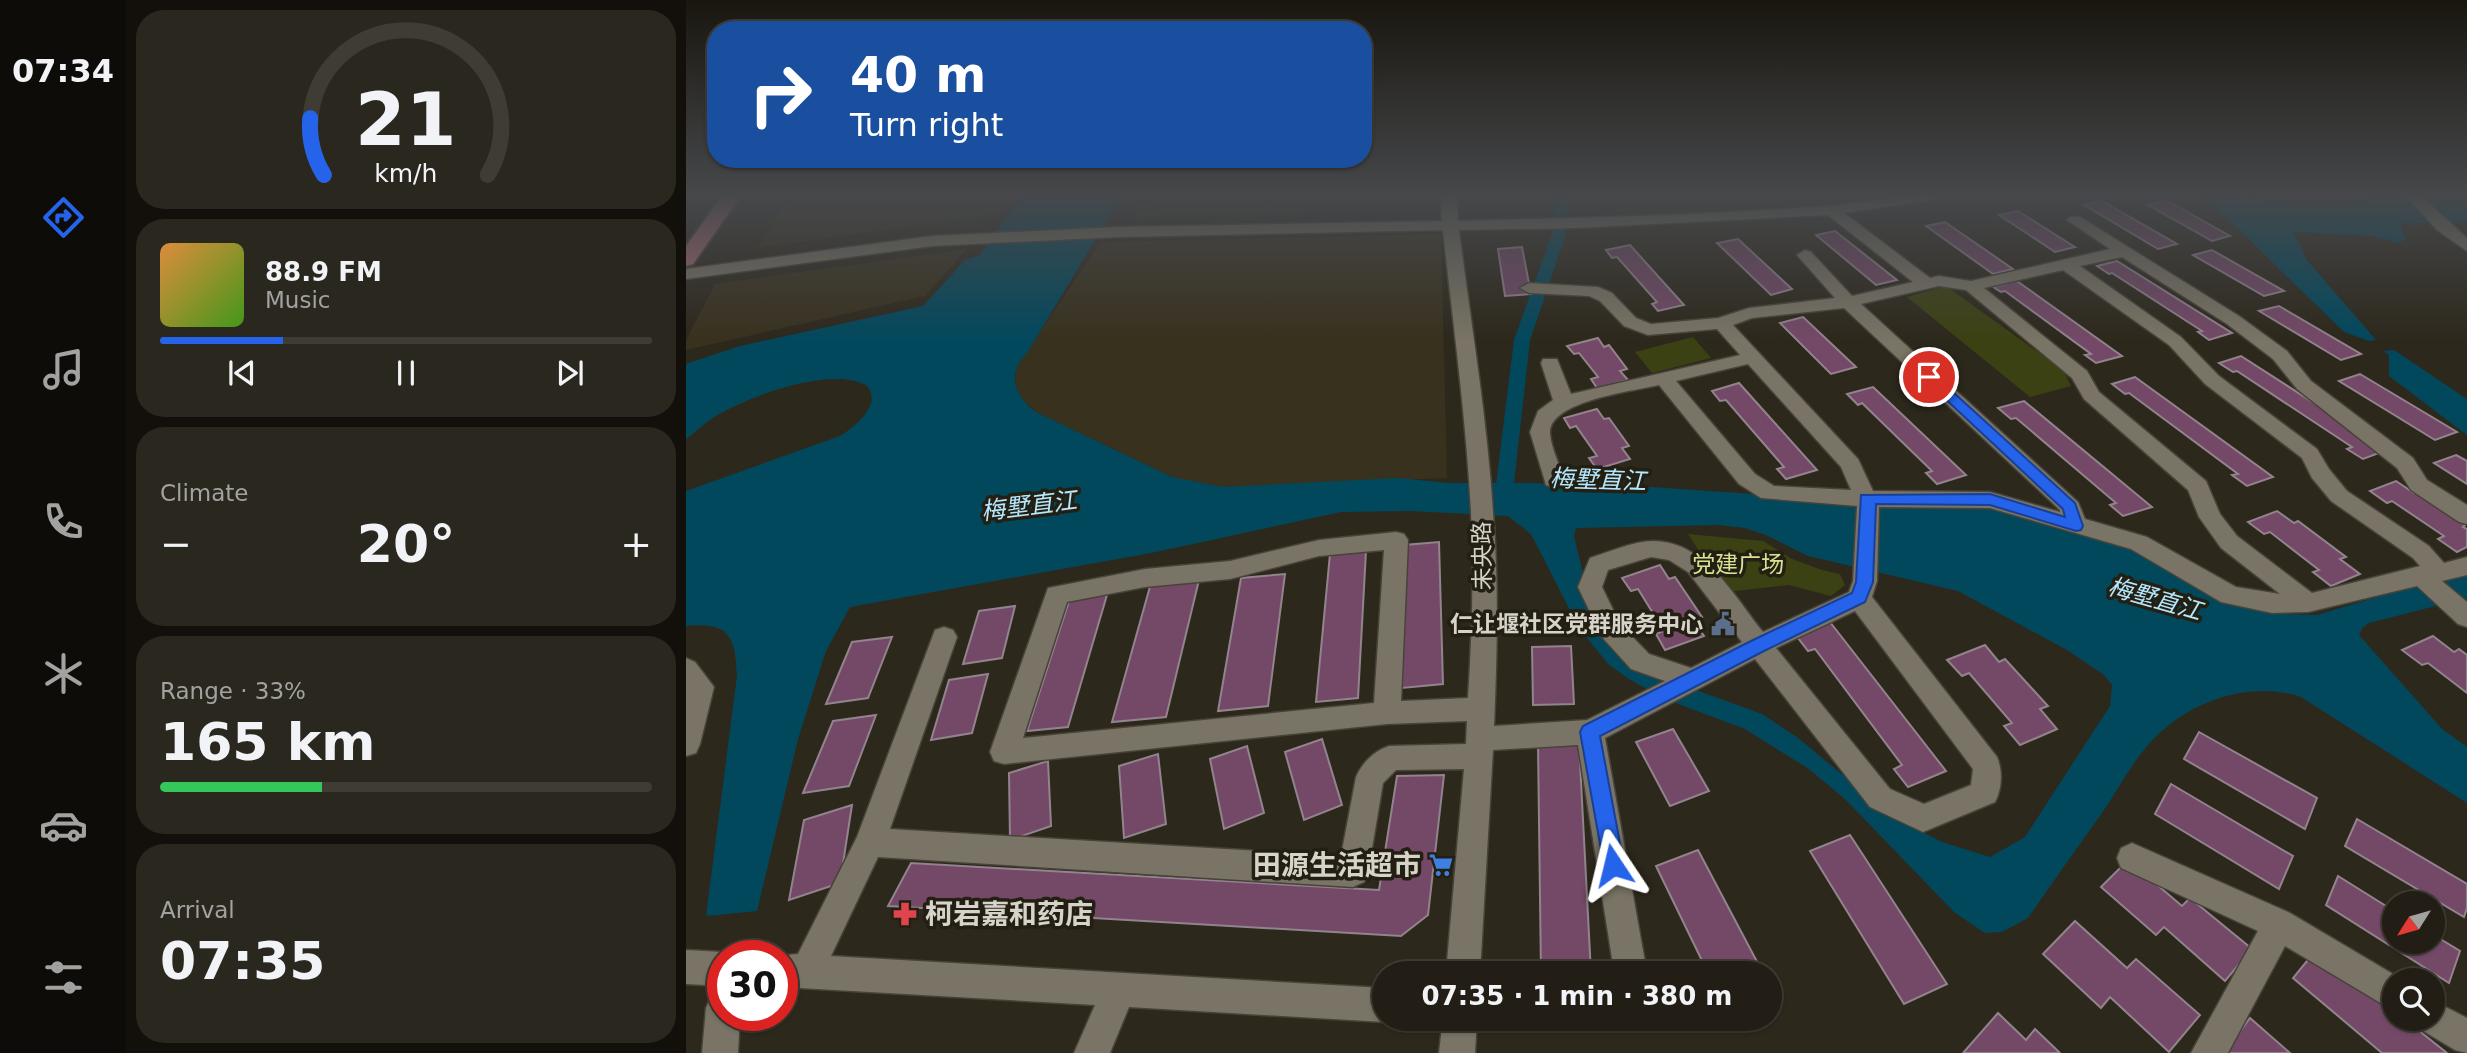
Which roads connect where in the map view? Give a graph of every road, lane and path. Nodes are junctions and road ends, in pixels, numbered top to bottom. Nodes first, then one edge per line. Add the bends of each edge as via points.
1 (698, 243) edge
2 (916, 243) edge
3 (1452, 243) edge
4 (1877, 243) edge
5 (1891, 243) edge
6 (2109, 243) edge
7 (2121, 251) junction
8 (1805, 254) dead end
9 (686, 260) edge
10 (2067, 265) junction
11 (686, 274) edge
12 (1933, 283) junction
13 (1970, 286) junction
14 (1529, 288) dead end
15 (1848, 302) junction
16 (1721, 323) junction
17 (1750, 358) junction
18 (1550, 363) dead end
19 (1663, 378) junction
20 (1564, 402) junction
21 (1554, 480) dead end
22 (1867, 502) junction
23 (2467, 516) edge
24 (2076, 526) junction
25 (1484, 555) joint
26 (2467, 566) edge
27 (2428, 573) junction
28 (1862, 589) junction
29 (2308, 603) junction
30 (2462, 613) edge
31 (944, 637) dead end
32 (1757, 646) junction
33 (686, 669) edge
34 (1688, 681) junction
35 (1481, 709) junction
36 (1387, 713) junction
37 (1590, 732) junction
38 (686, 744) edge
39 (1479, 747) junction
40 (870, 842) junction
41 (2133, 858) dead end
42 (2279, 924) junction
43 (1465, 961) edge
44 (1629, 961) edge
45 (798, 965) edge
46 (686, 967) edge
47 (707, 968) edge
48 (798, 970) edge
49 (2382, 987) edge
50 (1120, 988) junction
51 (1372, 1004) edge
52 (2445, 1025) edge
53 (721, 1031) edge
54 (1459, 1031) edge
55 (2467, 1038) edge
56 (720, 1053) edge
57 (1092, 1053) edge
58 (1457, 1053) edge
59 (2208, 1053) edge

1 - 9 main road
2 - 11 street
3 - 25 street, 未央路
4 - 12 street
5 - 12 street
6 - 7 street
7 - 10 street
7 - 23 street via 2280,355 2304,385 2405,463 2419,485
8 - 15 street
10 - 13 street
10 - 27 street via 2175,341 2212,380 2310,454 2339,496 2421,552
12 - 13 street
12 - 15 street
13 - 29 street via 2080,375 2091,395 2198,486 2210,517 2229,542
14 - 16 street via 1592,291 1647,330
15 - 16 street via 1749,313
15 - 24 street via 2070,507
16 - 17 street
17 - 19 street
17 - 22 street via 1850,464
18 - 20 street
19 - 20 street
19 - 22 street via 1747,480 1769,493
20 - 21 street via 1545,415 1539,432
22 - 24 street via 1990,500
22 - 28 street
24 - 29 street via 2138,543 2230,595 2272,604
25 - 35 street, 未央路
26 - 27 street
27 - 29 street
27 - 30 street
28 - 32 street
28 - 32 street via 1987,766 1985,793 1923,818 1880,798
31 - 40 street
32 - 34 street
32 - 34 street via 1696,566 1675,552 1651,549 1598,564 1590,587 1611,630 1640,662
33 - 38 street via 701,687
34 - 37 street
35 - 36 street
35 - 39 street, 未央路
36 - 36 street via 1374,715 1004,752 1056,595 1145,578 1230,570 1319,548 1396,540
37 - 39 street
37 - 44 street
39 - 40 street via 1389,758 1370,777 1353,872
39 - 43 street, 未央路
40 - 45 street
41 - 42 street
42 - 49 street
42 - 59 street
46 - 47 street
48 - 50 street
50 - 51 street
50 - 57 street
52 - 55 street
53 - 56 street
54 - 58 street

